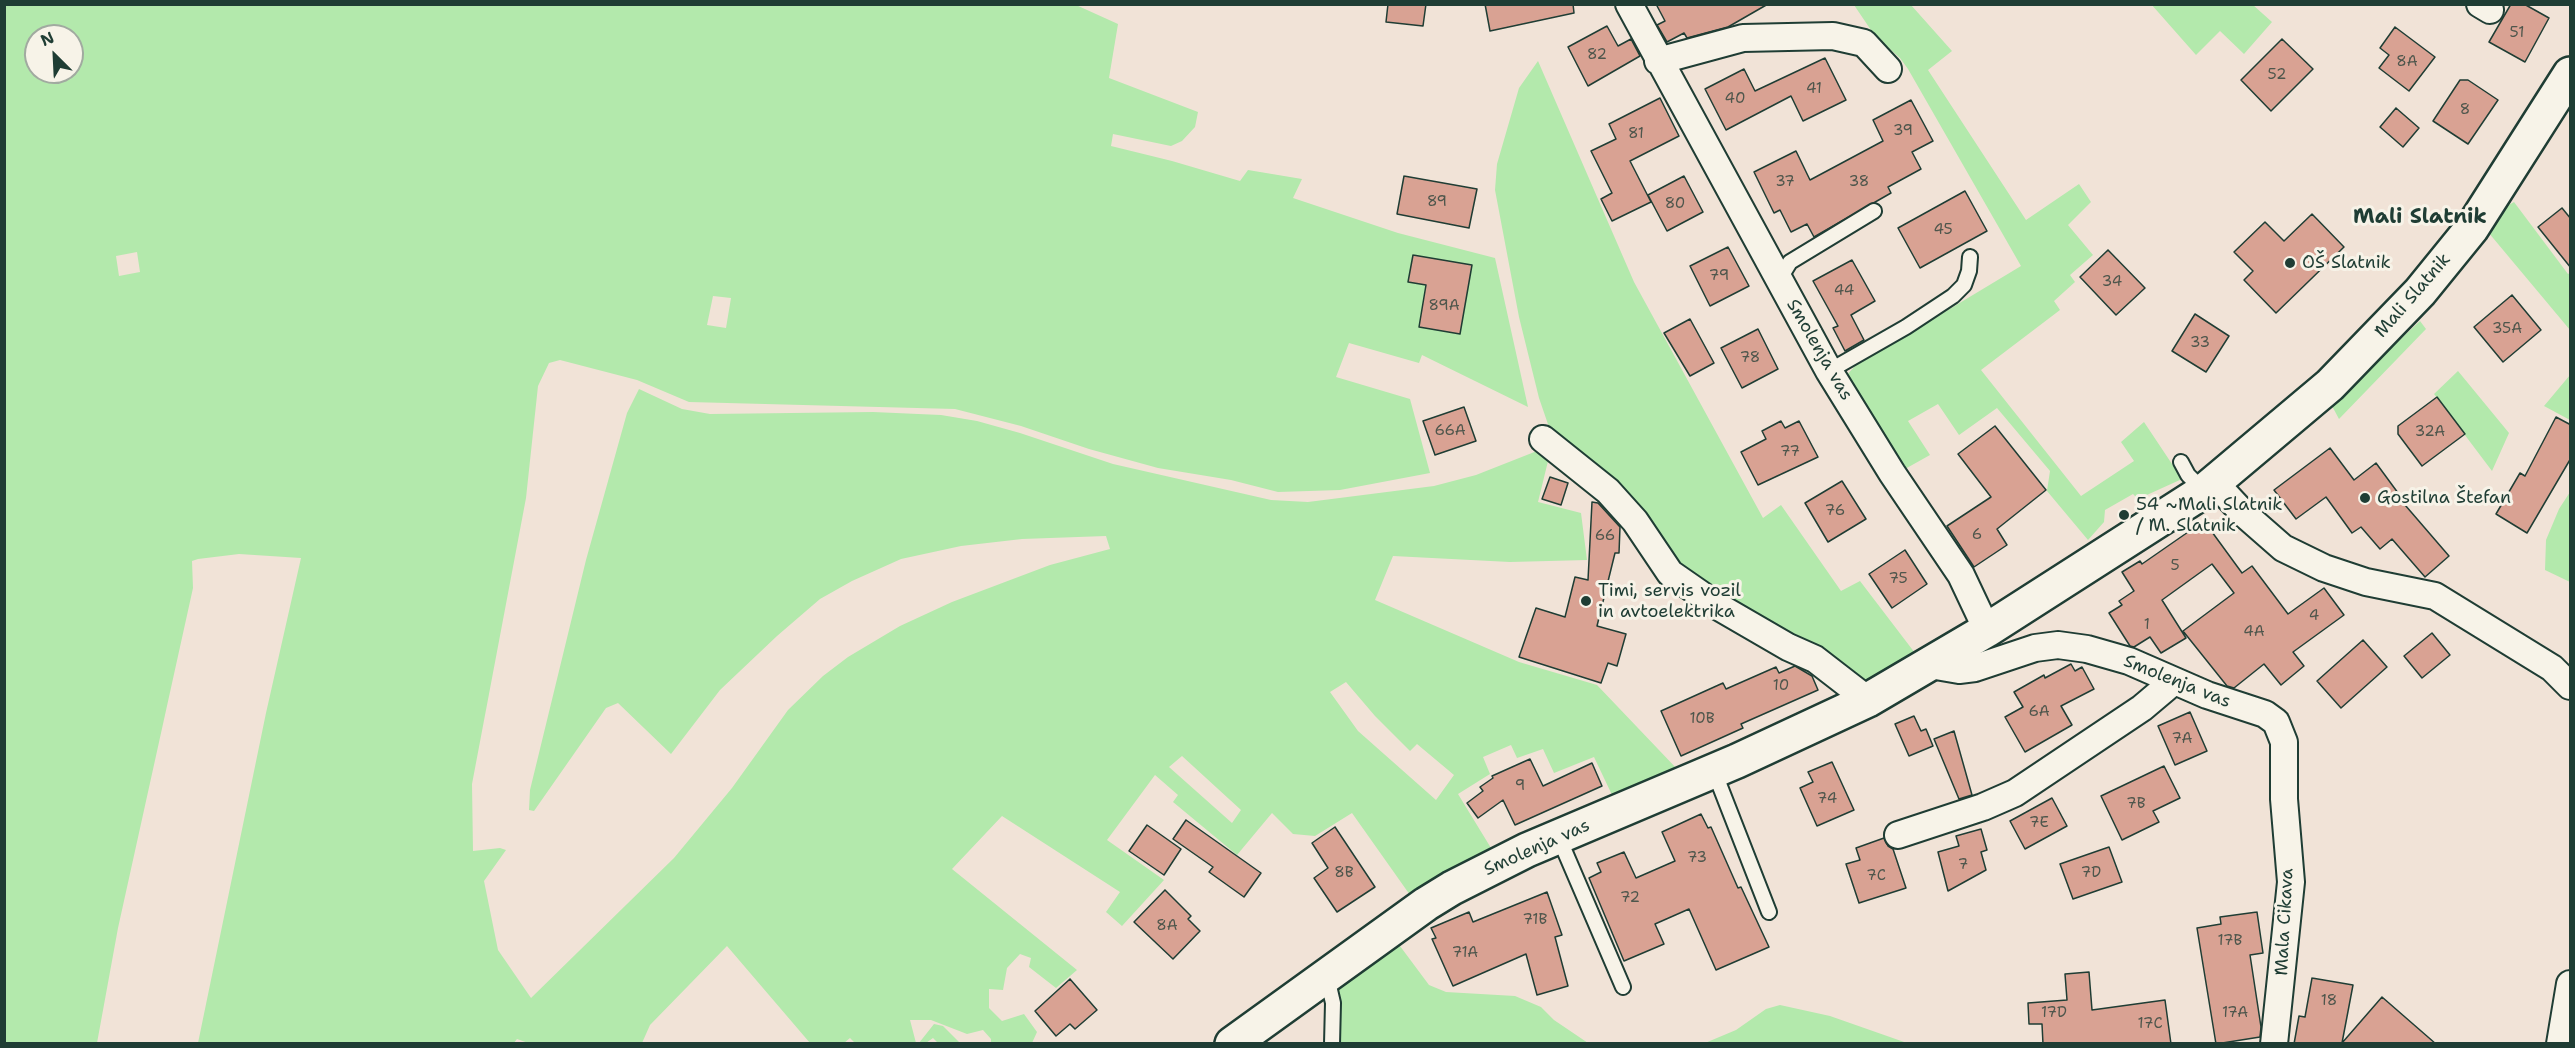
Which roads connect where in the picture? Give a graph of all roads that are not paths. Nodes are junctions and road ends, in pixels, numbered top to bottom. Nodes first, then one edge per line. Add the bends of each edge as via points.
1 (1629, 4) edge
2 (1658, 61) junction
3 (1888, 69) dead end
4 (2571, 74) edge
5 (1874, 211) dead end
6 (1970, 257) dead end
7 (1779, 280) junction
8 (1829, 372) junction
9 (1543, 439) dead end
10 (2181, 462) dead end
11 (2209, 487) junction
12 (1987, 630) junction
13 (1929, 665) junction
14 (2174, 681) junction
15 (2571, 686) edge
16 (1868, 700) junction
17 (1714, 771) junction
18 (2284, 799) joint
19 (1898, 835) dead end
20 (1559, 838) junction
21 (1769, 912) dead end
22 (1327, 976) junction
23 (2571, 984) edge
24 (1623, 987) dead end
25 (1233, 1044) edge
26 (1332, 1044) edge
27 (2274, 1044) edge
28 (2560, 1044) edge

1 - 2 street, Smolenja vas
2 - 3 street via 1743,38 1833,36 1864,43
2 - 7 street, Smolenja vas
4 - 11 main road, Mali Slatnik via 2472,228 2420,292 2330,385
5 - 7 lane via 1790,262
6 - 8 lane via 1964,285 1953,296
7 - 8 street, Smolenja vas
8 - 12 street, Smolenja vas via 1961,575
9 - 16 street via 1608,491 1635,521 1670,573 1719,607 1815,658
10 - 11 lane via 2188,475
11 - 12 main road, Mali Slatnik
11 - 15 street via 2283,548 2366,582 2435,596 2552,668
12 - 13 main road, Smolenja vas
13 - 14 street, Smolenja vas via 1959,670 1975,668 2035,648 2058,645 2129,661
13 - 16 main road, Smolenja vas
14 - 18 street, Smolenja vas via 2265,714 2276,722 2284,742
14 - 19 street via 2142,708 2015,793
16 - 17 main road, Smolenja vas
17 - 20 main road, Smolenja vas
17 - 21 lane
18 - 27 street, Mala Cikava via 2291,882
20 - 22 main road, Smolenja vas via 1452,888
20 - 24 lane
22 - 25 main road, Smolenja vas
22 - 26 lane via 1333,1003
23 - 28 street

